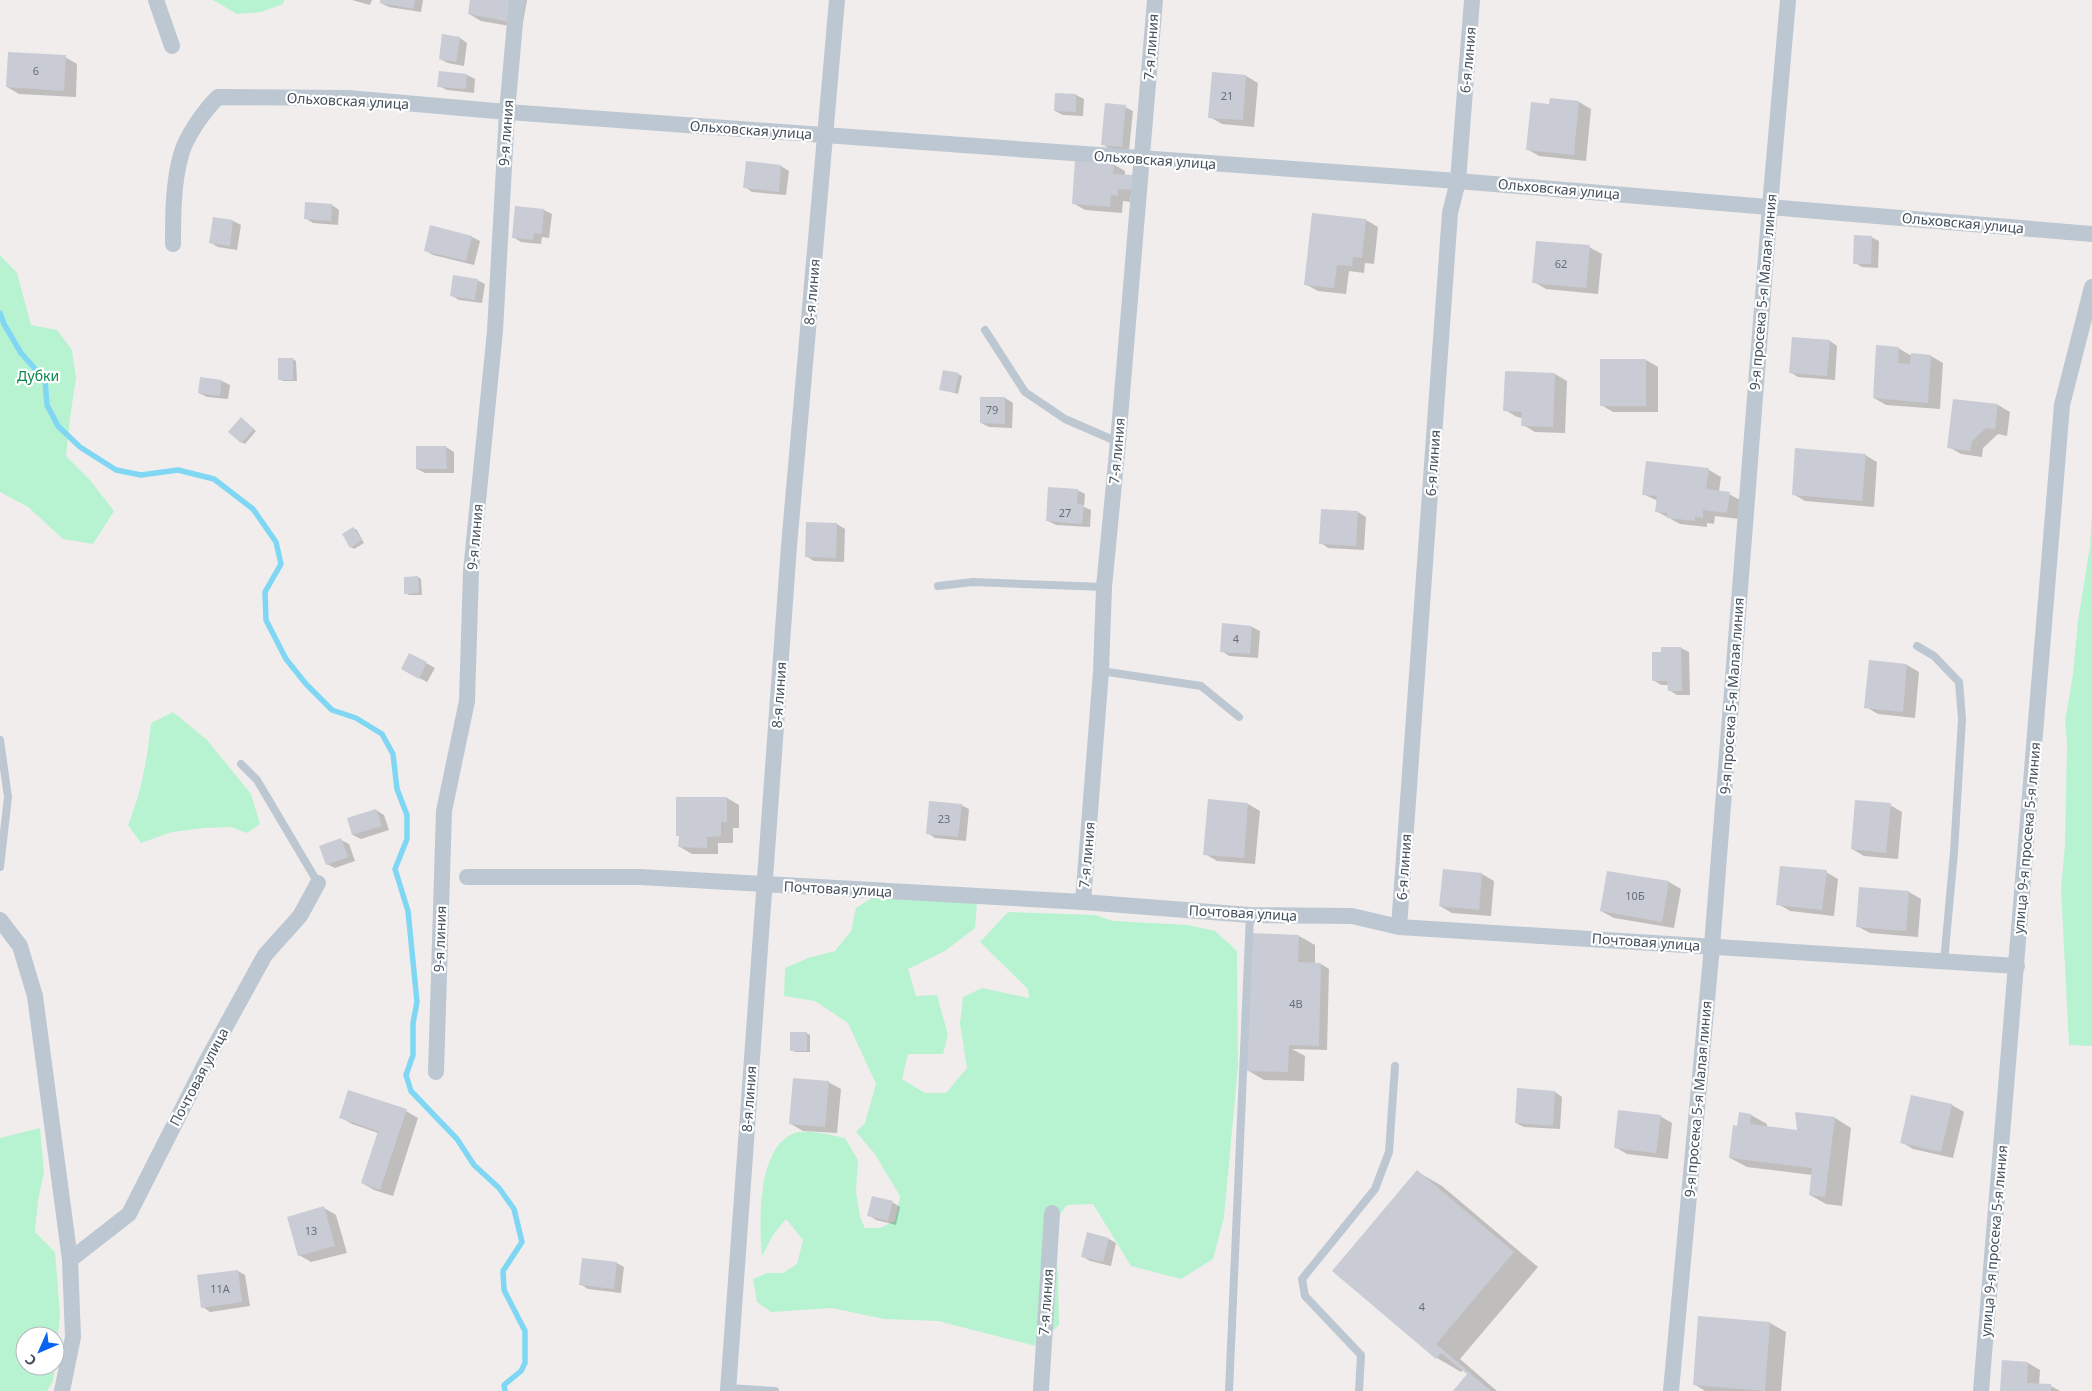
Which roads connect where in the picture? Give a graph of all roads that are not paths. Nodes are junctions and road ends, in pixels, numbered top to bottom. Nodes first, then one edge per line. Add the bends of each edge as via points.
1 (156, 0) edge
2 (517, 0) edge
3 (837, 0) edge
4 (1155, 0) edge
5 (1472, 0) edge
6 (1788, 0) edge
7 (172, 46) dead end
8 (507, 112) junction
9 (826, 135) junction
10 (1143, 160) junction
11 (1458, 181) junction
12 (1770, 206) junction
13 (2092, 234) edge
14 (173, 244) dead end
15 (2092, 287) edge
16 (985, 330) dead end
17 (1118, 442) junction
18 (938, 586) dead end
19 (1104, 587) junction
20 (1917, 646) dead end
21 (1101, 671) junction
22 (1239, 717) dead end
23 (0, 740) edge
24 (241, 764) dead end
25 (0, 866) edge
26 (466, 877) dead end
27 (318, 883) joint
28 (765, 885) junction
29 (1083, 902) junction
30 (1250, 915) junction
31 (0, 920) edge
32 (1400, 927) junction
33 (1712, 946) junction
34 (1944, 962) junction
35 (2017, 966) junction
36 (1394, 1066) dead end
37 (436, 1072) dead end
38 (1052, 1212) dead end
39 (70, 1260) junction
40 (728, 1390) edge
41 (62, 1391) edge
42 (775, 1391) edge
43 (1041, 1391) edge
44 (1229, 1391) edge
45 (1359, 1391) edge
46 (1671, 1391) edge
47 (1982, 1391) edge

1 - 7 street
2 - 8 street, 9-я линия
3 - 9 street, 8-я линия
4 - 10 street, 7-я линия
5 - 11 street, 6-я линия
6 - 12 street, 9-я просека 5-я Малая линия
8 - 9 street, Ольховская улица
8 - 14 street, Ольховская улица via 348,98 218,97 203,112 181,154 173,211
8 - 37 street, 9-я линия via 495,331 471,572 467,701 444,811
9 - 10 street, Ольховская улица
9 - 28 street, 8-я линия via 789,546
10 - 11 street, Ольховская улица
10 - 17 street, 7-я линия
11 - 12 street, Ольховская улица
11 - 32 street, 6-я линия via 1450,213
12 - 13 street, Ольховская улица
12 - 33 street, 9-я просека 5-я Малая линия
15 - 35 street, улица 9-я просека 5-я линия via 2062,406
16 - 17 lane via 1025,392 1065,419
17 - 19 street, 7-я линия
18 - 19 lane via 973,582
19 - 21 street, 7-я линия
20 - 34 lane via 1934,656 1959,682 1962,719
21 - 22 lane via 1201,686
21 - 29 street, 7-я линия
23 - 25 lane via 8,797
24 - 27 lane via 257,780
26 - 28 street, Почтовая улица via 640,877
27 - 39 street, Почтовая улица via 300,916 265,955 129,1214
28 - 29 street, Почтовая улица
28 - 40 street, 8-я линия
29 - 30 street, Почтовая улица
30 - 32 street, Почтовая улица via 1352,916
30 - 44 lane
31 - 39 street via 20,946 35,996
32 - 33 street, Почтовая улица
33 - 34 street, Почтовая улица
33 - 46 street, 9-я просека 5-я Малая линия
34 - 35 street, Почтовая улица
35 - 47 street, улица 9-я просека 5-я линия
36 - 45 lane via 1389,1152 1375,1189 1302,1280 1305,1296 1361,1355
38 - 43 street, 7-я линия
39 - 41 street via 73,1337
40 - 42 lane

